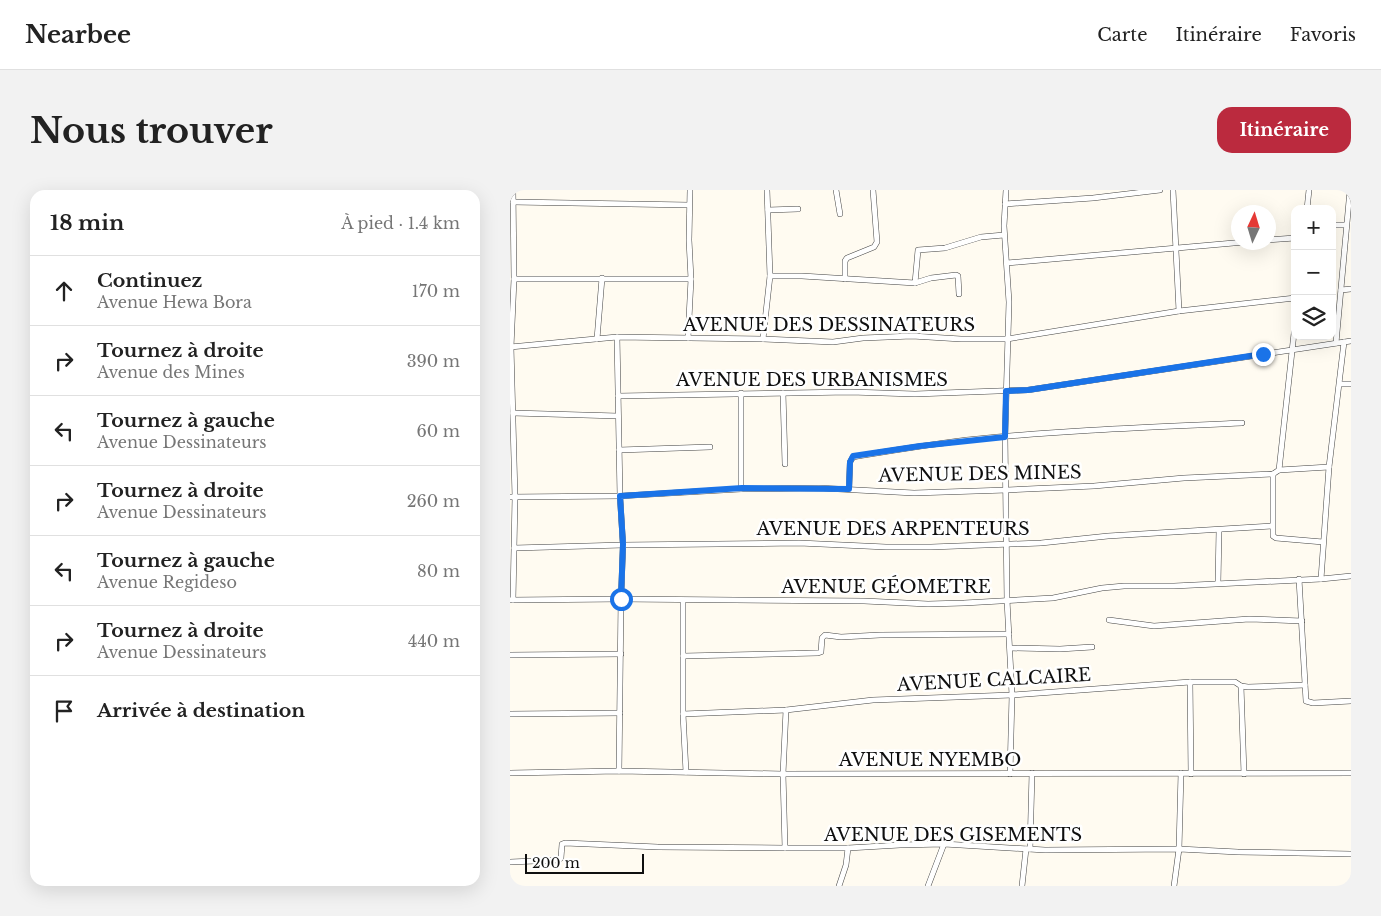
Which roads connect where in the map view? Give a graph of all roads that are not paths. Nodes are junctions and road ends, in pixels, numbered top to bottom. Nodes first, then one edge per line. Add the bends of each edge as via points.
1 (512, 190) edge
2 (690, 190) edge
3 (767, 190) edge
4 (836, 190) edge
5 (873, 190) edge
6 (1006, 190) edge
7 (1160, 190) edge
8 (1174, 190) edge
9 (1309, 190) edge
10 (1350, 190) edge
11 (513, 202) junction
12 (1005, 204) junction
13 (689, 205) junction
14 (1307, 205) edge
15 (798, 209) dead end
16 (768, 210) junction
17 (840, 214) dead end
18 (1336, 224) edge
19 (1346, 225) junction
20 (1004, 235) junction
21 (1291, 238) edge
22 (1276, 239) edge
23 (1231, 243) edge
24 (1175, 249) junction
25 (1007, 262) junction
26 (770, 276) junction
27 (602, 278) junction
28 (514, 279) junction
29 (691, 279) junction
30 (844, 279) junction
31 (915, 282) junction
32 (1351, 289) edge
33 (1340, 290) junction
34 (959, 294) dead end
35 (1291, 298) edge
36 (1179, 311) junction
37 (617, 337) junction
38 (688, 338) junction
39 (597, 339) junction
40 (763, 339) junction
41 (1007, 339) junction
42 (1293, 340) edge
43 (1351, 341) edge
44 (1344, 342) junction
45 (1336, 343) junction
46 (510, 347) edge
47 (1292, 349) junction
48 (1340, 384) junction
49 (1351, 384) edge
50 (1006, 391) junction
51 (783, 393) junction
52 (742, 394) junction
53 (618, 396) junction
54 (513, 413) junction
55 (618, 416) junction
56 (1242, 423) dead end
57 (1005, 437) junction
58 (710, 447) dead end
59 (619, 450) junction
60 (784, 464) dead end
61 (1328, 467) junction
62 (1279, 470) junction
63 (1273, 474) junction
64 (742, 488) junction
65 (849, 489) junction
66 (1007, 490) junction
67 (620, 496) junction
68 (512, 497) edge
69 (1272, 526) junction
70 (1219, 530) junction
71 (1323, 542) junction
72 (623, 544) junction
73 (1008, 544) junction
74 (514, 548) junction
75 (1351, 576) edge
76 (1299, 579) junction
77 (1321, 579) junction
78 (1218, 583) junction
79 (621, 599) junction
80 (512, 600) edge
81 (683, 600) junction
82 (1007, 600) junction
83 (1109, 620) dead end
84 (1302, 621) junction
85 (1009, 634) junction
86 (1092, 646) dead end
87 (1010, 648) junction
88 (621, 654) junction
89 (510, 655) edge
90 (683, 656) junction
91 (1190, 682) junction
92 (1305, 685) junction
93 (1241, 686) junction
94 (1012, 695) junction
95 (1351, 701) edge
96 (786, 710) junction
97 (620, 713) junction
98 (510, 714) edge
99 (683, 714) junction
100 (620, 771) junction
101 (686, 772) junction
102 (510, 773) edge
103 (1032, 773) junction
104 (1180, 773) junction
105 (1351, 773) edge
106 (783, 774) junction
107 (1010, 774) junction
108 (1191, 774) junction
109 (1244, 774) junction
110 (944, 844) junction
111 (785, 848) junction
112 (848, 848) junction
113 (1028, 849) junction
114 (1179, 849) junction
115 (1351, 854) edge
116 (510, 862) edge
117 (839, 886) edge
118 (928, 886) edge
119 (1022, 886) edge
120 (1174, 886) edge

1 - 11 street
2 - 13 street
3 - 16 street
4 - 17 street
5 - 30 street via 878,242 874,248 847,258
6 - 12 street
7 - 12 street
8 - 24 street
9 - 14 street
10 - 19 street
11 - 13 street
11 - 28 street
12 - 20 street
13 - 29 street
15 - 16 street
16 - 26 street
18 - 19 street
19 - 33 street
20 - 25 street
20 - 31 street via 982,237 945,248 919,249
21 - 22 street
23 - 24 street
24 - 25 street
24 - 36 street
25 - 41 street
26 - 30 street
26 - 40 street
27 - 28 street
27 - 29 street
27 - 39 street
28 - 46 street
29 - 38 street
30 - 31 street
31 - 34 street via 956,275
32 - 33 street
33 - 45 street
35 - 36 street, AVENUE DES DESSINATEURS
36 - 41 street, AVENUE DES DESSINATEURS
37 - 38 street, AVENUE DES DESSINATEURS
37 - 39 street, AVENUE DES DESSINATEURS
37 - 53 street
38 - 40 street, AVENUE DES DESSINATEURS
39 - 46 street, AVENUE DES DESSINATEURS
40 - 41 street, AVENUE DES DESSINATEURS via 833,342 912,336
41 - 50 street
42 - 47 street
43 - 44 street, AVENUE DES URBANISMES
44 - 45 street, AVENUE DES URBANISMES
44 - 48 street
45 - 47 street, AVENUE DES URBANISMES
46 - 54 street
47 - 50 street, AVENUE DES URBANISMES
47 - 62 street
48 - 49 street
48 - 61 street
50 - 51 street, AVENUE DES URBANISMES
50 - 57 street
51 - 52 street, AVENUE DES URBANISMES
51 - 60 street
52 - 53 street, AVENUE DES URBANISMES
52 - 64 street
53 - 55 street
54 - 55 street
54 - 68 street
55 - 59 street
56 - 57 street via 1108,428
57 - 65 street via 853,456
57 - 66 street
58 - 59 street
59 - 67 street
61 - 62 street
61 - 71 street
62 - 63 street
63 - 66 street, AVENUE DES MINES
63 - 69 street
64 - 65 street, AVENUE DES MINES
64 - 67 street, AVENUE DES MINES
65 - 66 street, AVENUE DES MINES via 914,492
66 - 73 street
67 - 68 street, AVENUE DES MINES
67 - 72 street
68 - 74 street
69 - 70 street, AVENUE DES ARPENTEURS
69 - 71 street via 1276,538
70 - 73 street, AVENUE DES ARPENTEURS
70 - 78 street
71 - 77 street
72 - 73 street, AVENUE DES ARPENTEURS via 799,543 914,547
72 - 74 street, AVENUE DES ARPENTEURS
72 - 79 street
73 - 82 street
74 - 80 street
75 - 77 street, AVENUE GÉOMETRE
76 - 77 street, AVENUE GÉOMETRE
76 - 78 street, AVENUE GÉOMETRE
76 - 84 street
78 - 82 street, AVENUE GÉOMETRE via 1113,587 1061,597
79 - 80 street, AVENUE GÉOMETRE
79 - 81 street, AVENUE GÉOMETRE
79 - 88 street
81 - 82 street, AVENUE GÉOMETRE via 928,604
81 - 90 street
82 - 85 street
83 - 84 street via 1154,626 1249,619
84 - 92 street
85 - 87 street
85 - 90 street via 825,635 818,654
86 - 87 street
87 - 94 street
88 - 89 street
88 - 97 street
90 - 99 street
91 - 93 street, AVENUE CALCAIRE via 1231,682
91 - 94 street, AVENUE CALCAIRE
91 - 108 street
92 - 93 street, AVENUE CALCAIRE
92 - 95 street via 1307,702
93 - 109 street
94 - 96 street, AVENUE CALCAIRE via 873,700
94 - 107 street
96 - 99 street, AVENUE CALCAIRE
96 - 106 street
97 - 98 street
97 - 100 street
99 - 101 street
100 - 101 street, AVENUE NYEMBO
100 - 102 street, AVENUE NYEMBO
101 - 106 street, AVENUE NYEMBO
103 - 104 street, AVENUE NYEMBO
103 - 107 street, AVENUE NYEMBO
103 - 113 street
104 - 108 street, AVENUE NYEMBO
104 - 114 street
105 - 109 street, AVENUE NYEMBO
106 - 107 street, AVENUE NYEMBO
106 - 111 street
108 - 109 street, AVENUE NYEMBO
110 - 112 street, AVENUE DES GISEMENTS
110 - 113 street, AVENUE DES GISEMENTS
110 - 118 street
111 - 112 street, AVENUE DES GISEMENTS
111 - 116 street, AVENUE DES GISEMENTS via 565,843 559,860
112 - 117 street
113 - 114 street, AVENUE DES GISEMENTS
113 - 119 street
114 - 115 street, AVENUE DES GISEMENTS
114 - 120 street

